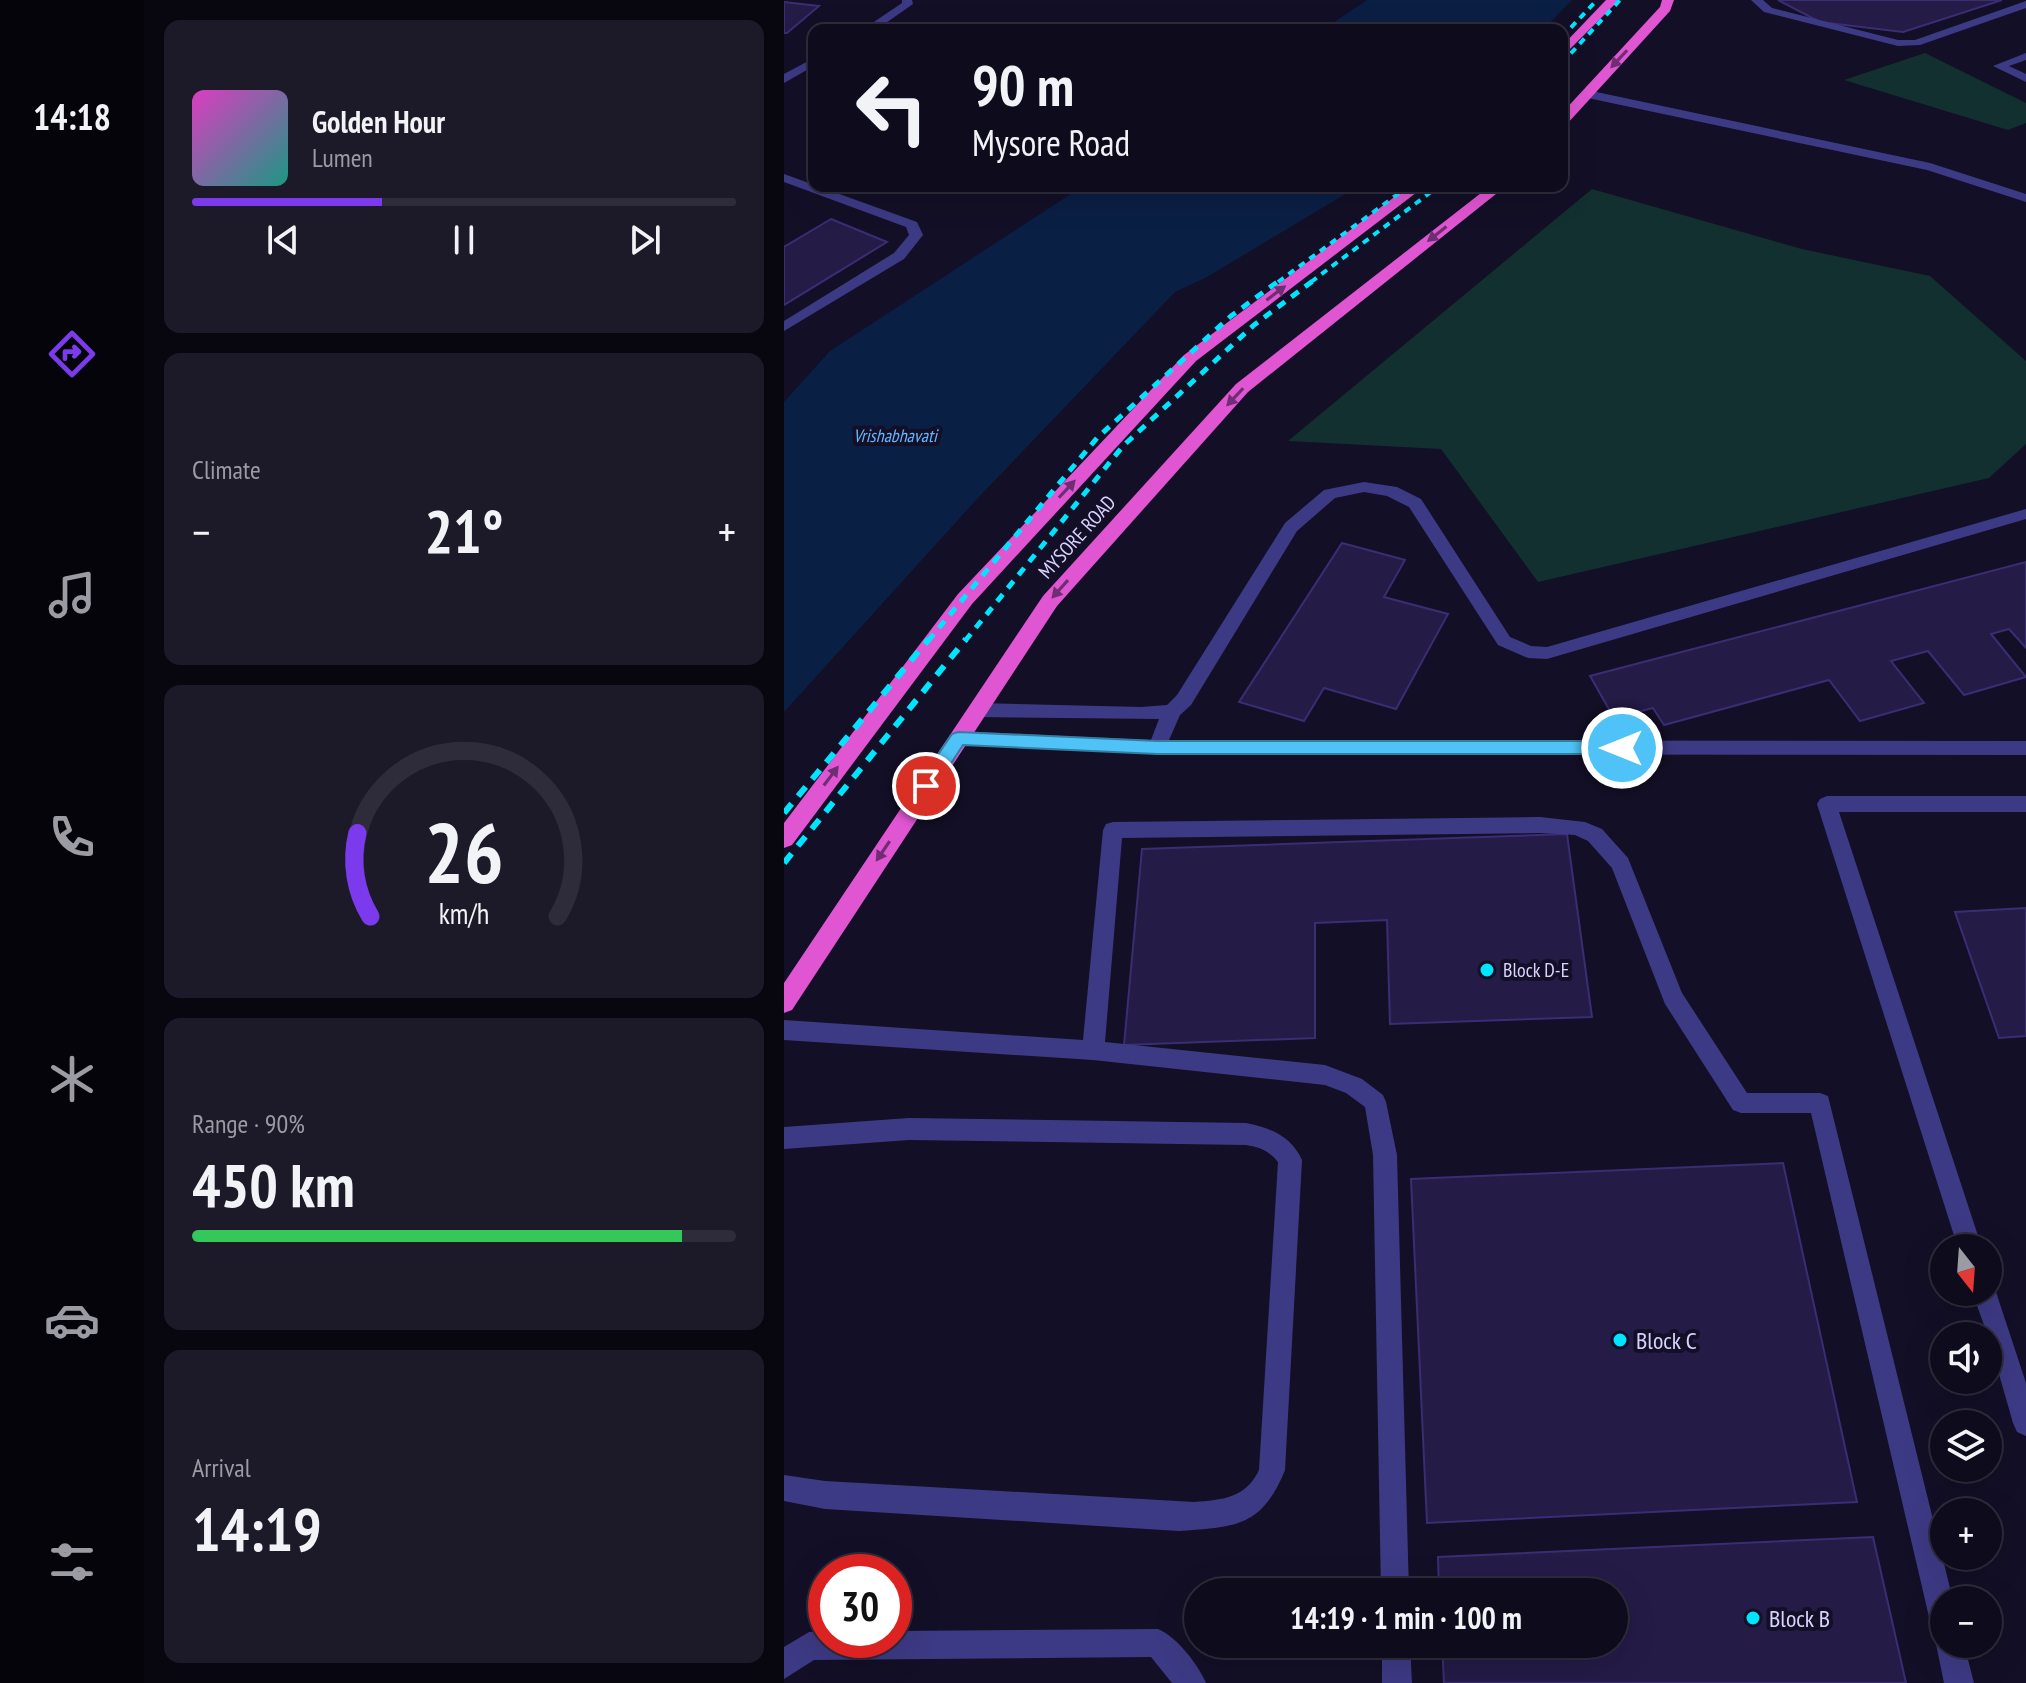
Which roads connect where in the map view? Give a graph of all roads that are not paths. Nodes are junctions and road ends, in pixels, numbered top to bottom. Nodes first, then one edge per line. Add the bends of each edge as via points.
1 (907, 0) edge
2 (1613, 0) edge
3 (1668, 0) edge
4 (1756, 0) edge
5 (2026, 4) edge
6 (877, 24) edge
7 (1568, 47) edge
8 (2026, 56) edge
9 (808, 65) edge
10 (2026, 78) edge
11 (784, 79) edge
12 (1587, 94) junction
13 (1568, 115) edge
14 (784, 178) edge
15 (808, 187) edge
16 (822, 192) edge
17 (1410, 192) edge
18 (1491, 192) edge
19 (2026, 198) edge
20 (784, 327) edge
21 (2026, 514) edge
22 (977, 710) junction
23 (1172, 711) junction
24 (958, 738) junction
25 (1157, 747) junction
26 (2026, 748) edge
27 (2026, 804) edge
28 (784, 839) edge
29 (784, 1003) edge
30 (784, 1030) edge
31 (1093, 1050) junction
32 (784, 1138) edge
33 (1965, 1234) edge
34 (1988, 1306) edge
35 (2026, 1423) edge
36 (784, 1488) edge
37 (1395, 1578) edge
38 (1936, 1586) edge
39 (1396, 1658) edge
40 (1953, 1658) edge
41 (784, 1665) edge
42 (1191, 1683) edge
43 (1397, 1683) edge
44 (1959, 1683) edge

1 - 6 street
2 - 7 highway
3 -> 12 highway
4 - 5 street via 1768,10 1898,43 1929,40
8 - 10 street via 1999,66
9 - 11 street
12 - 13 highway
12 - 19 street via 1930,167
14 - 15 street
16 - 20 street via 912,225 916,235 899,256
28 -> 17 highway, MYSORE ROAD via 965,599 1190,358
18 -> 22 highway, MYSORE ROAD via 1242,388 1050,601
21 - 23 street via 1547,653 1528,652 1504,641 1415,503 1391,491 1364,487 1330,494 1291,527 1184,700
22 - 23 street
22 - 24 highway, MYSORE ROAD
23 - 25 street
24 - 25 street
24 -> 29 highway, MYSORE ROAD
25 - 26 street
27 - 33 street via 1827,804
30 - 31 street
31 - 37 street via 1325,1075 1354,1086 1375,1102 1385,1155
31 - 38 street via 1113,830 1540,825 1578,827 1595,835 1621,864 1673,997 1741,1103 1820,1103
32 - 36 street via 909,1129 1246,1134 1270,1139 1290,1160 1272,1470 1266,1490 1251,1504 1226,1513 1179,1517
34 - 35 street
39 - 43 street
40 - 44 street
41 - 42 street via 809,1646 1158,1643

